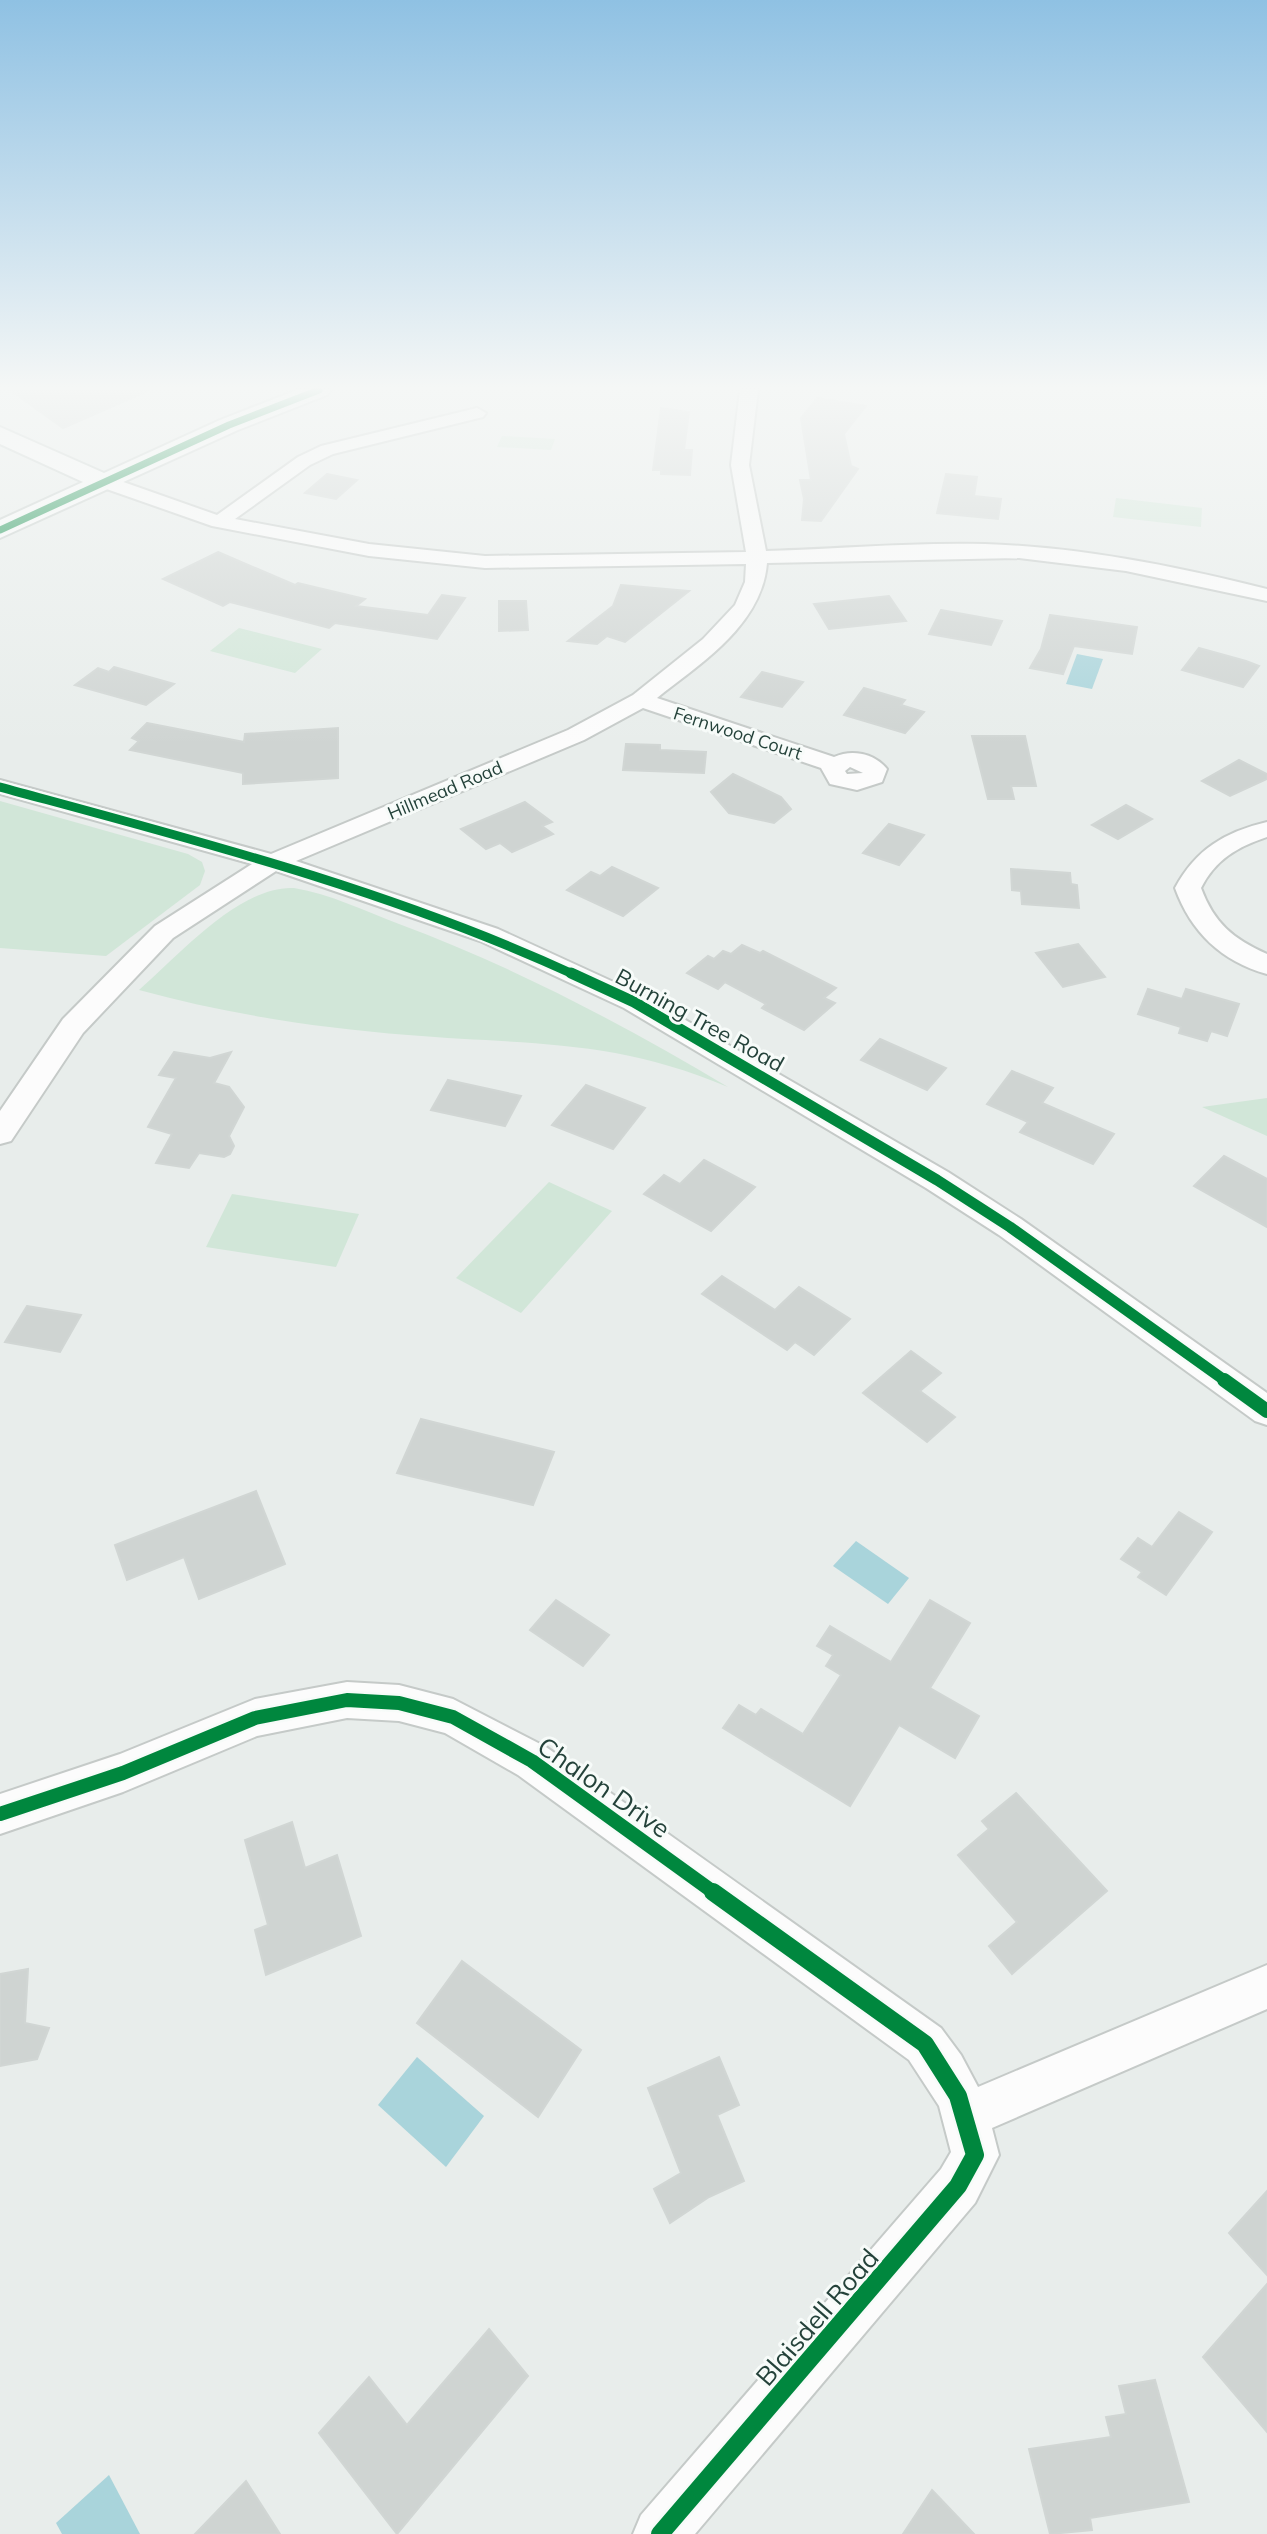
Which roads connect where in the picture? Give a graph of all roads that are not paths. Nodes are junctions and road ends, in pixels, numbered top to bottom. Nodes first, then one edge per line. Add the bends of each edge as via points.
1 (48, 508) edge
2 (180, 508) edge
3 (238, 508) edge
4 (748, 508) edge
5 (219, 522) junction
6 (0, 530) edge
7 (757, 557) junction
8 (1267, 595) edge
9 (641, 700) junction
10 (835, 765) dead end
11 (0, 787) edge
12 (1267, 829) edge
13 (273, 862) junction
14 (1267, 965) edge
15 (0, 1134) edge
16 (1267, 1411) edge
17 (0, 1814) edge
18 (1267, 1987) edge
19 (967, 2115) junction
20 (660, 2534) edge

1 - 6 main road
2 - 5 street
3 - 5 street
4 - 7 street, Hillmead Road
5 - 7 street via 369,550 485,562
7 - 8 street via 1040,552 1141,565
7 - 9 street, Hillmead Road via 755,582 744,607 711,644
9 - 10 street, Fernwood Court
9 - 13 street, Hillmead Road via 576,735
11 - 13 street, Burning Tree Road
12 - 14 street via 1200,861 1188,888 1199,920 1231,948
13 - 15 street, Hillmead Road via 164,932 114,980 73,1026
13 - 16 street, Burning Tree Road via 489,935 634,1002 1010,1227
17 - 19 street, Chalon Drive via 123,1773 255,1718 347,1700 399,1703 453,1717 532,1761 925,2044 951,2075
18 - 19 street
19 - 20 street, Blaisdell Road via 975,2155 958,2186

